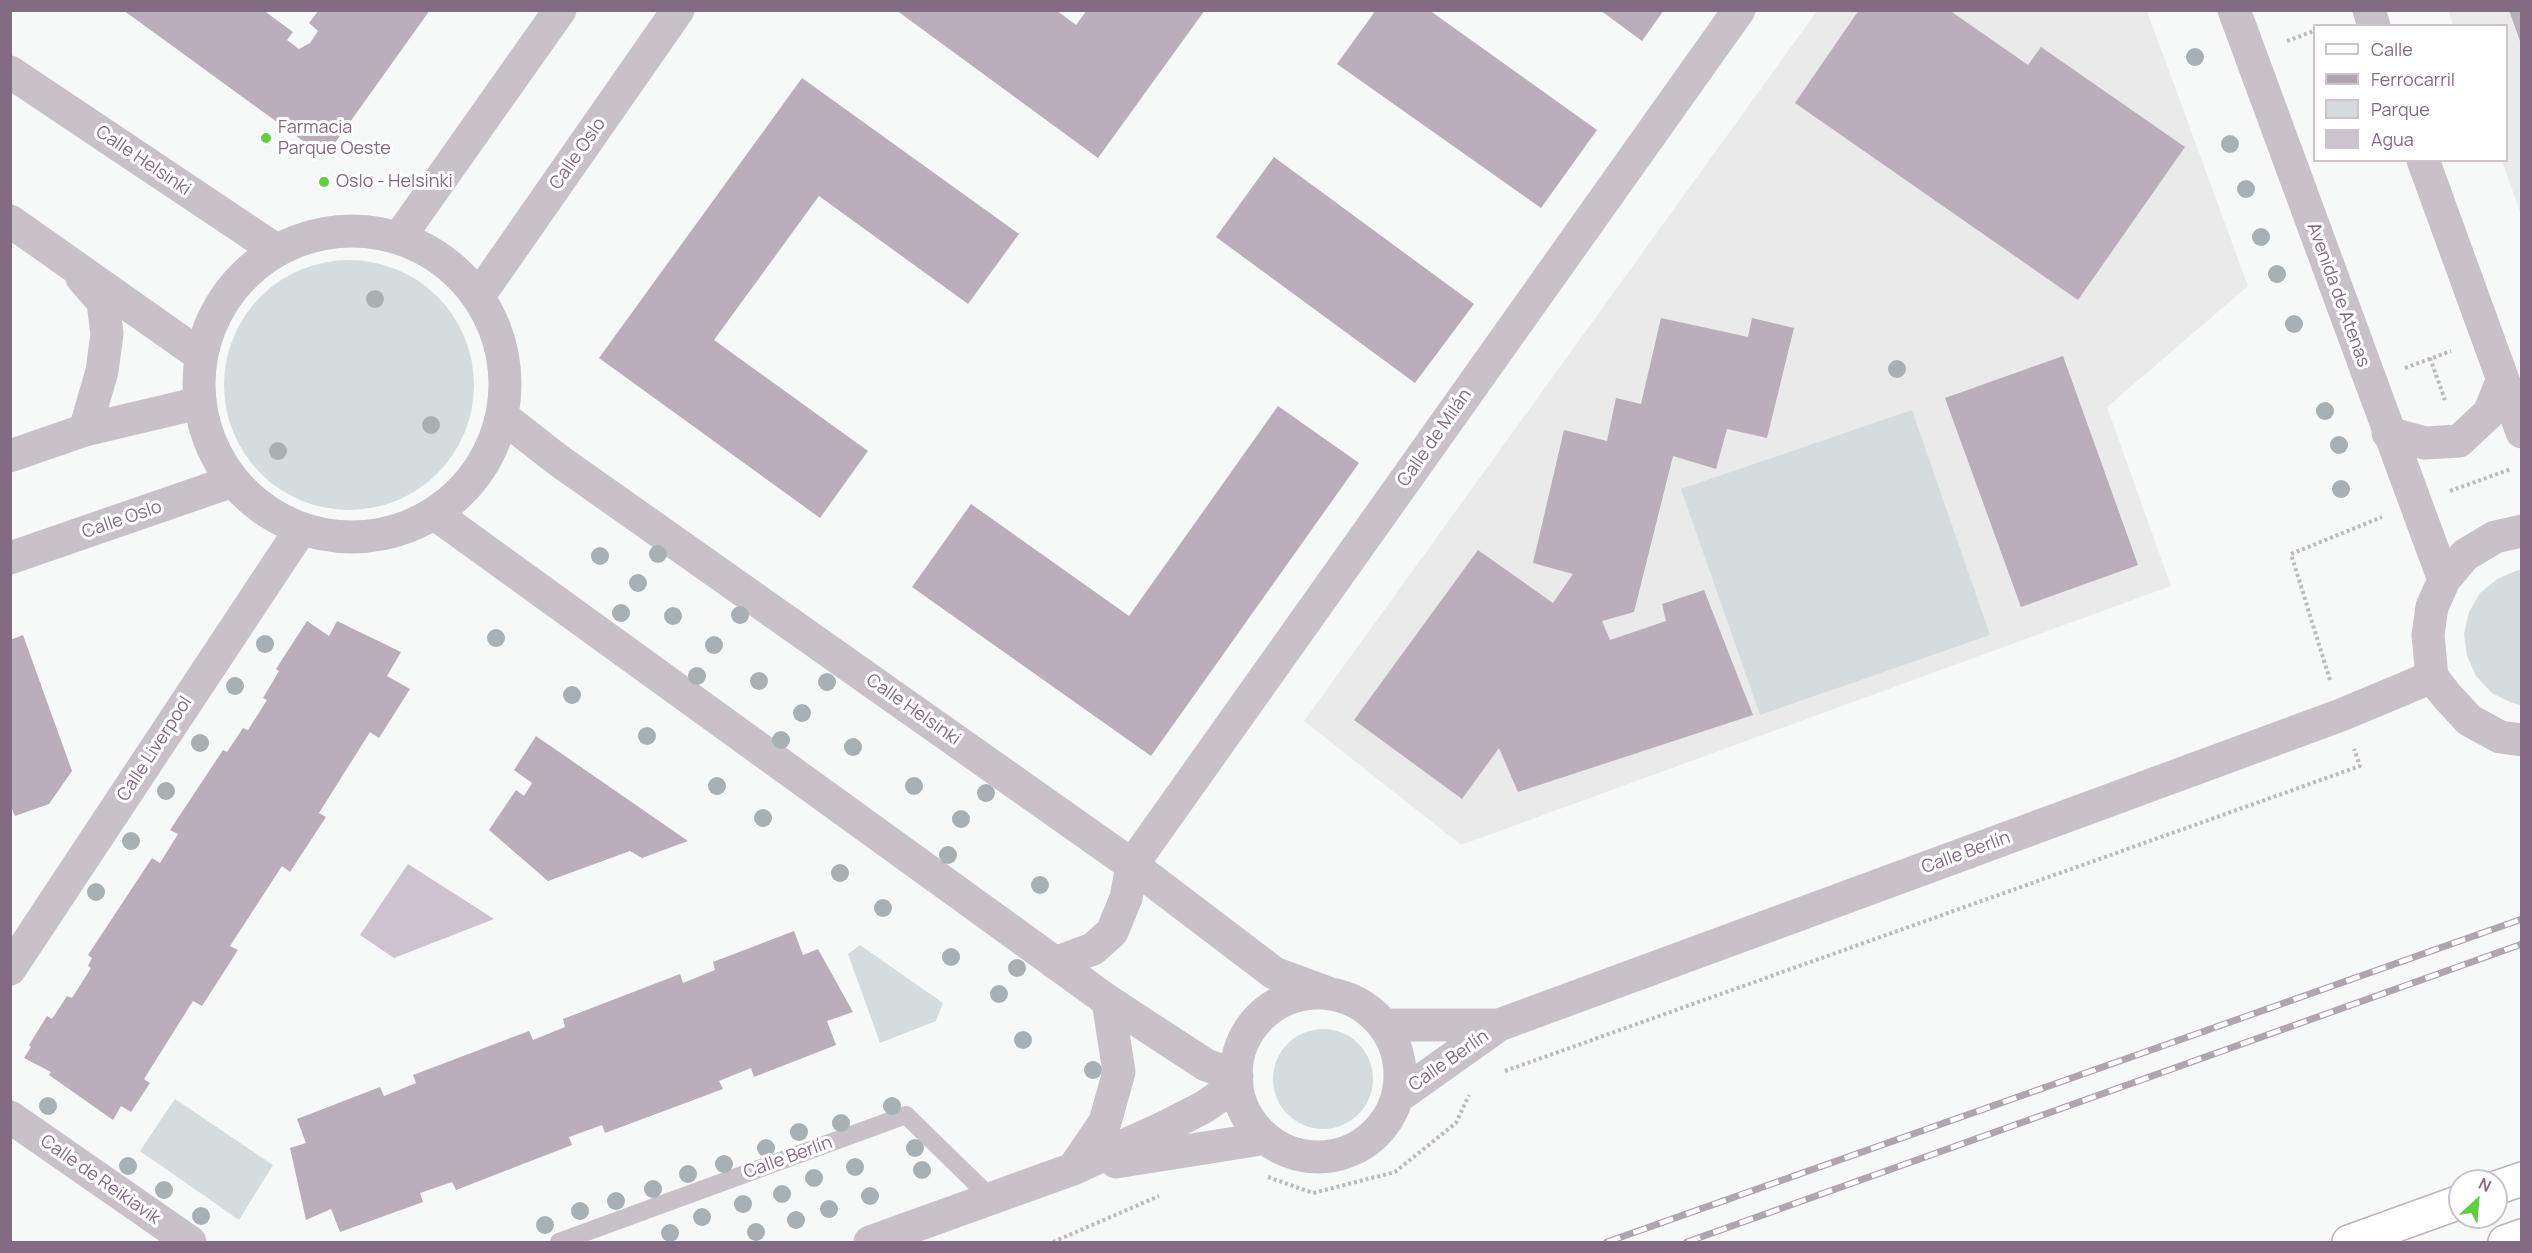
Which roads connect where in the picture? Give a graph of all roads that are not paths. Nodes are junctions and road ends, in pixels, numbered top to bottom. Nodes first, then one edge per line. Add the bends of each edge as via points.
1 (560, 10) edge
2 (678, 10) edge
3 (1739, 10) edge
4 (2234, 10) edge
5 (10, 72) edge
6 (2424, 162) edge
7 (10, 221) edge
8 (399, 238) junction
9 (276, 250) junction
10 (69, 263) junction
11 (478, 297) junction
12 (200, 355) junction
13 (2502, 381) junction
14 (199, 403) junction
15 (503, 417) junction
16 (85, 430) junction
17 (2522, 432) edge
18 (2388, 433) junction
19 (10, 456) edge
20 (232, 481) junction
21 (435, 514) junction
22 (301, 529) junction
23 (2522, 531) edge
24 (10, 558) edge
25 (2444, 580) junction
26 (2432, 676) junction
27 (2522, 740) edge
28 (1132, 865) junction
29 (1055, 963) junction
30 (10, 969) edge
31 (1328, 993) junction
32 (1108, 1001) junction
33 (1384, 1025) junction
34 (1499, 1025) junction
35 (1237, 1080) junction
36 (1399, 1096) junction
37 (10, 1117) edge
38 (1262, 1139) junction
39 (1072, 1169) junction
40 (991, 1198) junction
41 (2448, 1206) edge
42 (2522, 1236) edge
43 (190, 1242) edge
44 (559, 1242) edge
45 (870, 1242) edge
46 (2349, 1242) edge
47 (2505, 1242) edge

1 - 8 street
2 - 11 street, Calle Oslo
3 - 28 street, Calle de Milán
4 - 18 street, Avenida de Atenas
5 - 9 street, Calle Helsinki
6 - 13 street
7 - 10 street
8 - 9 street via 329,231
8 - 11 street via 443,261
9 - 12 street via 234,286 215,313
10 - 12 street
10 - 16 street via 103,302 107,334 102,371
11 - 15 street via 492,323 504,364
12 - 14 street
13 - 17 street
13 - 18 street via 2489,413 2459,441 2425,443
14 - 16 street
14 - 20 street via 210,445
15 - 21 street via 489,454 466,488
15 - 28 street, Calle Helsinki via 558,460
16 - 19 street
18 - 25 street, Avenida de Atenas
20 - 22 street via 263,510
20 - 24 street, Calle Oslo
21 - 22 street via 393,533 369,536 346,538
21 - 29 street
22 - 30 street, Calle Liverpool
23 - 25 street via 2495,537 2465,555
25 - 26 street via 2432,607 2428,635
26 - 27 street via 2469,720 2500,737
26 - 34 street, Calle Berlín via 2330,719
28 - 29 street via 1126,898 1112,933 1094,949
28 - 31 street, Calle Helsinki via 1274,973
29 - 32 street
31 - 33 street via 1359,1004
31 - 35 street via 1300,995 1275,1006 1254,1024 1241,1048
32 - 35 street via 1206,1065
32 - 39 street via 1119,1072 1105,1122
33 - 34 street, Calle Berlín
33 - 36 street via 1398,1050
34 - 36 street, Calle Berlín
35 - 38 street via 1238,1103
35 - 39 street via 1204,1107
36 - 38 street via 1388,1120 1371,1139 1348,1152 1321,1157 1296,1154
37 - 43 street, Calle de Reikiavik
38 - 39 street
39 - 40 street
40 - 44 lane, Calle Berlín via 906,1115
40 - 45 street
41 - 46 main road
42 - 47 main road

